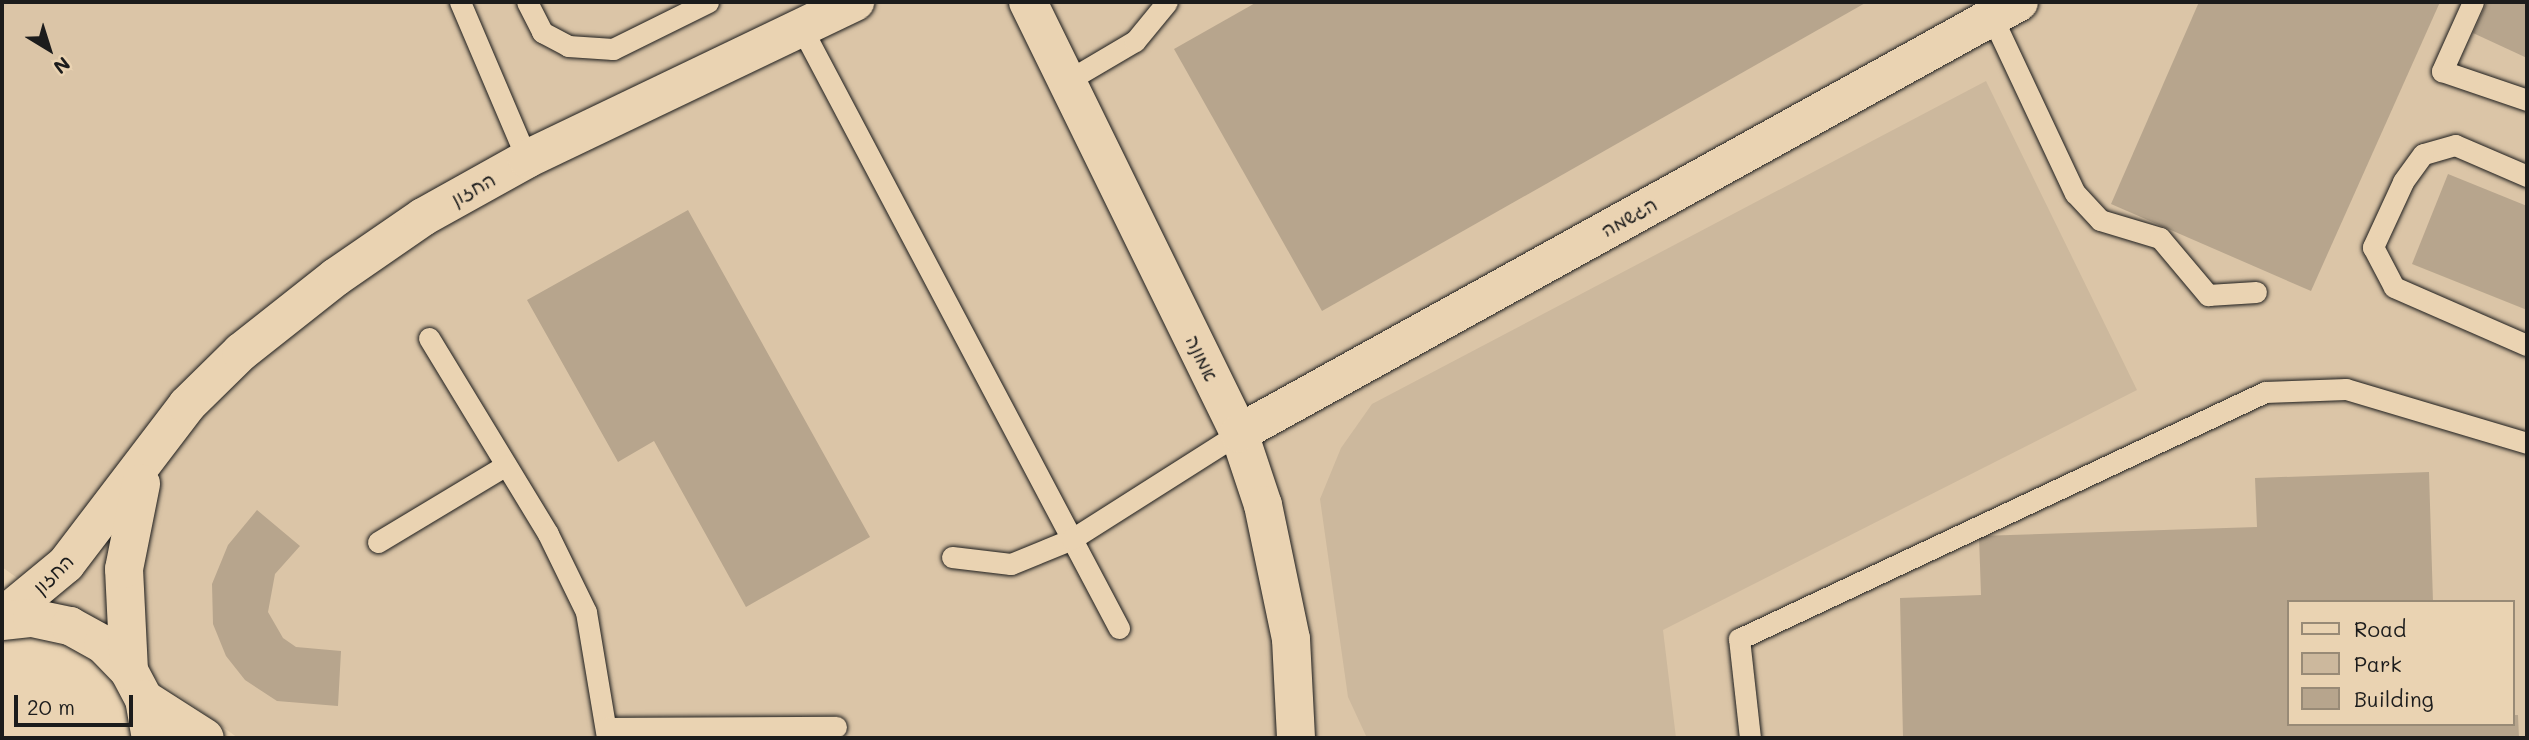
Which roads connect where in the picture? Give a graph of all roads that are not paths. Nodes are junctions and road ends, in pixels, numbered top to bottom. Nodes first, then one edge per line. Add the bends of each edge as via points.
1 (460, 2) edge
2 (527, 2) edge
3 (708, 2) edge
4 (855, 2) edge
5 (1028, 2) edge
6 (1167, 2) edge
7 (2473, 2) edge
8 (2006, 9) edge
9 (802, 27) junction
10 (1067, 81) junction
11 (2527, 100) edge
12 (527, 159) junction
13 (2527, 176) edge
14 (2256, 292) dead end
15 (429, 338) dead end
16 (2527, 345) edge
17 (1239, 433) junction
18 (2527, 443) edge
19 (148, 458) junction
20 (506, 465) junction
21 (1072, 539) junction
22 (378, 542) dead end
23 (953, 557) dead end
24 (2, 619) edge
25 (1119, 628) dead end
26 (136, 685) junction
27 (1294, 685) junction
28 (836, 727) dead end
29 (607, 733) edge
30 (151, 738) edge
31 (205, 738) edge
32 (1271, 738) edge
33 (1296, 738) edge
34 (1316, 738) edge
35 (1750, 738) edge

1 - 12 lane
2 - 3 lane via 542,33 568,47 613,50
4 - 9 street, החזון
5 - 10 street, אמונה
6 - 10 lane via 1135,41
7 - 11 lane via 2442,71
8 - 14 lane via 2076,193 2100,220 2160,238 2208,295
8 - 17 street, הגשמה
9 - 12 street, החזון
9 - 21 lane
10 - 17 street, אמונה
12 - 19 street, החזון via 423,217 241,352 187,405
13 - 16 lane via 2455,145 2423,154 2403,182 2373,247 2394,288
15 - 20 lane
17 - 21 lane
17 - 27 street, אמונה via 1277,566 1291,639
18 - 35 lane via 2346,389 2265,392 1739,639
19 - 24 street, החזון via 66,564
19 - 26 street, החזון via 124,569
20 - 22 lane
20 - 29 lane via 586,612
21 - 23 lane via 1011,564
21 - 25 lane
24 - 26 street via 33,618 70,626 103,644
26 - 30 street, החזון
26 - 31 street
27 - 32 street
27 - 33 street, אמונה
27 - 34 street
28 - 29 lane

